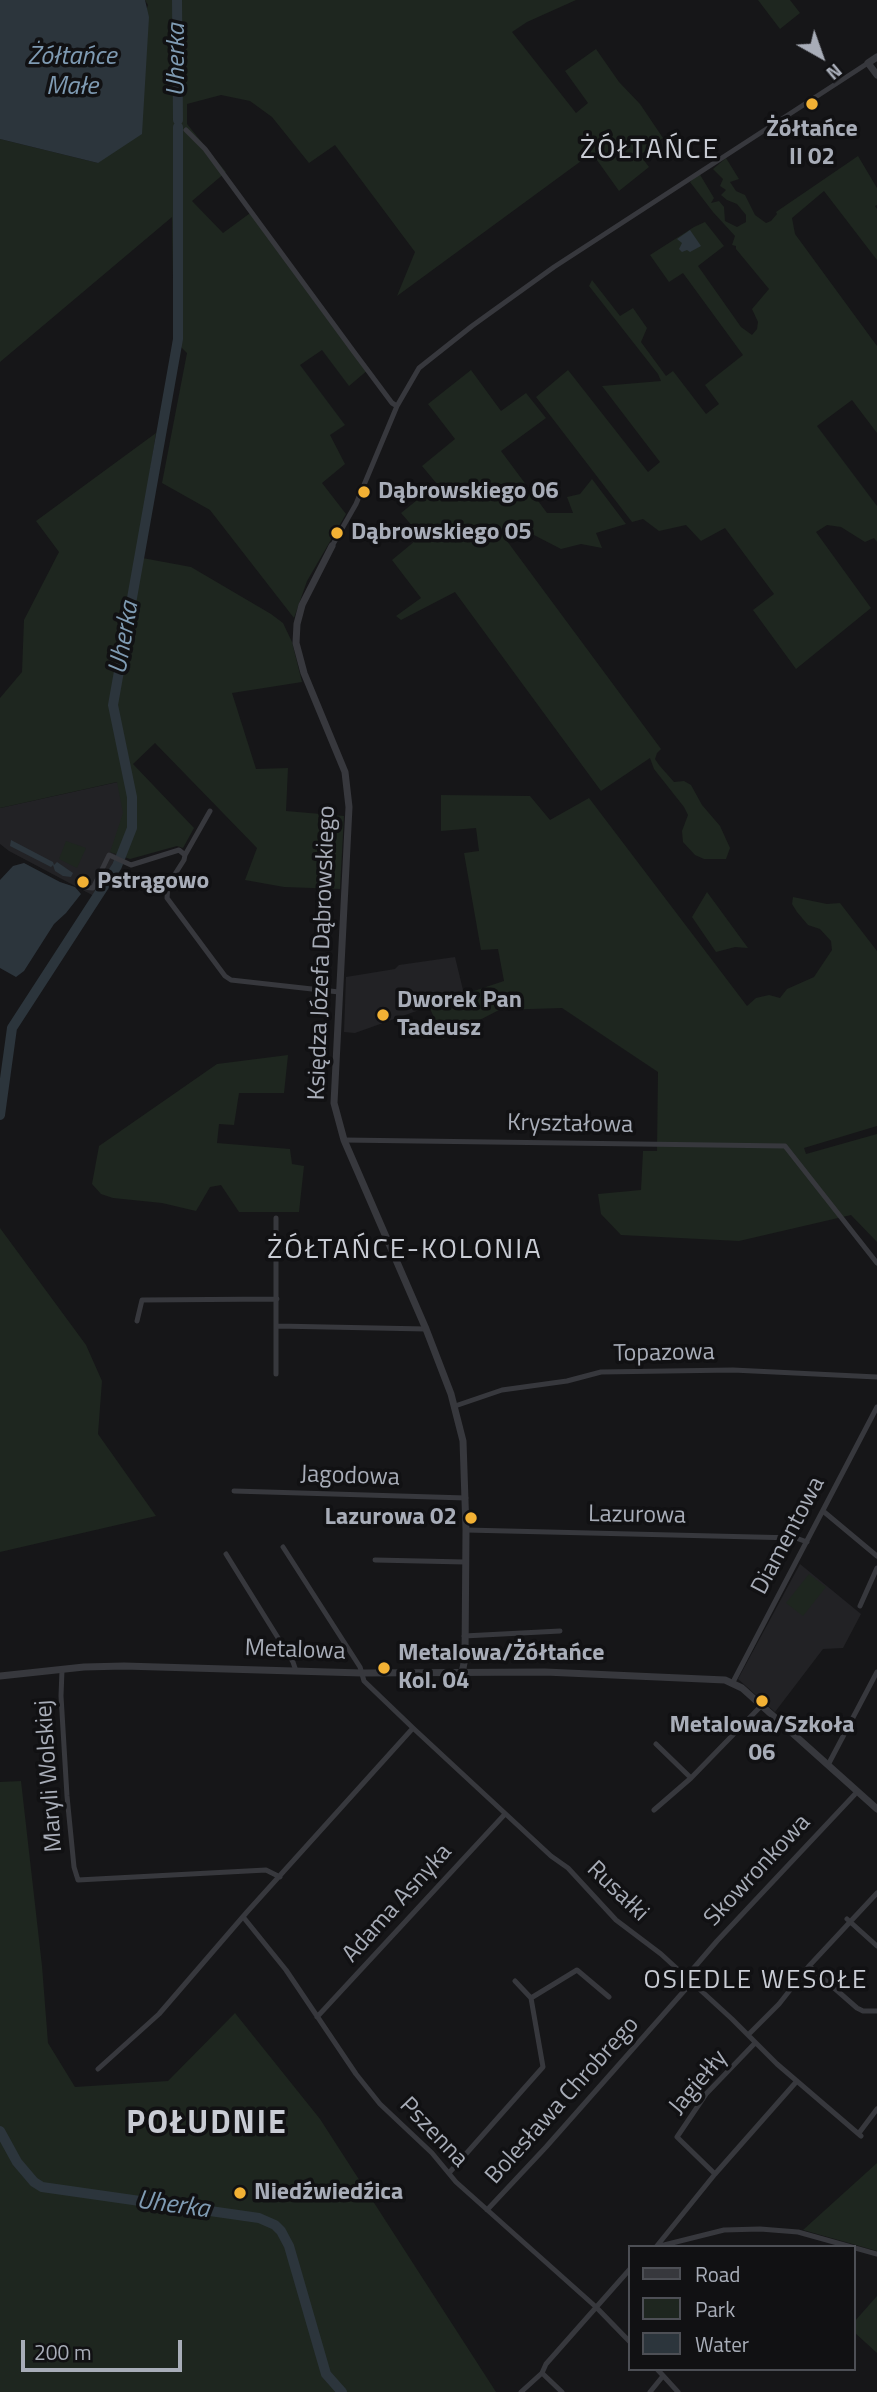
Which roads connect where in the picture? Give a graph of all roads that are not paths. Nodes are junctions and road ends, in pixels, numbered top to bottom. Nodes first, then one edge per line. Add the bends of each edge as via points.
1 (877, 57) edge
2 (868, 63) junction
3 (877, 75) edge
4 (187, 130) dead end
5 (397, 406) junction
6 (332, 546) joint
7 (210, 811) dead end
8 (185, 855) junction
9 (82, 887) dead end
10 (339, 992) junction
11 (344, 1140) junction
12 (276, 1218) dead end
13 (877, 1262) edge
14 (277, 1299) junction
15 (137, 1321) dead end
16 (277, 1326) junction
17 (426, 1329) junction
18 (276, 1374) dead end
19 (877, 1377) edge
20 (456, 1406) junction
21 (877, 1407) edge
22 (234, 1492) dead end
23 (466, 1498) junction
24 (823, 1511) junction
25 (466, 1530) junction
26 (807, 1542) junction
27 (283, 1548) dead end
28 (226, 1554) dead end
29 (877, 1556) edge
30 (375, 1560) dead end
31 (466, 1562) junction
32 (877, 1568) edge
33 (860, 1606) dead end
34 (560, 1631) dead end
35 (464, 1636) junction
36 (464, 1648) junction
37 (465, 1658) junction
38 (459, 1664) junction
39 (62, 1670) junction
40 (296, 1671) junction
41 (877, 1672) edge
42 (362, 1673) junction
43 (446, 1673) junction
44 (462, 1673) junction
45 (479, 1673) junction
46 (0, 1676) edge
47 (733, 1682) junction
48 (761, 1706) junction
49 (413, 1728) junction
50 (656, 1744) dead end
51 (828, 1766) junction
52 (691, 1778) junction
53 (857, 1792) junction
54 (654, 1810) dead end
55 (877, 1810) edge
56 (505, 1814) junction
57 (280, 1877) junction
58 (877, 1893) edge
59 (244, 1918) junction
60 (849, 1920) junction
61 (877, 1946) edge
62 (809, 1966) junction
63 (687, 1977) junction
64 (515, 1982) dead end
65 (692, 1982) junction
66 (609, 1997) dead end
67 (531, 1998) junction
68 (877, 2011) edge
69 (317, 2017) junction
70 (748, 2035) junction
71 (755, 2043) junction
72 (98, 2069) dead end
73 (797, 2081) junction
74 (877, 2109) edge
75 (449, 2173) junction
76 (715, 2174) junction
77 (487, 2210) junction
78 (658, 2245) edge
79 (664, 2245) edge
80 (845, 2245) edge
81 (856, 2248) edge
82 (877, 2254) edge
83 (628, 2271) edge
84 (596, 2306) junction
85 (628, 2340) edge
86 (659, 2371) edge
87 (542, 2373) junction
88 (663, 2376) junction
89 (521, 2392) edge
90 (562, 2392) edge
91 (650, 2392) edge
92 (678, 2392) edge

1 - 2 street
2 - 3 street
2 - 5 street via 475,323 419,368
4 - 5 street
5 - 6 street via 356,504
6 - 10 street, Księdza Józefa Dąbrowskiego via 302,606 296,643 346,780 349,807
7 - 8 street
8 - 9 street via 179,850 131,864 109,855 93,888
8 - 10 street via 167,898 225,976
10 - 11 street, Księdza Józefa Dąbrowskiego via 333,1087
11 - 13 street, Kryształowa via 785,1146
11 - 17 street, Księdza Józefa Dąbrowskiego
12 - 14 street
14 - 15 street via 142,1300
14 - 16 street
16 - 17 street
16 - 18 street
17 - 20 street, Księdza Józefa Dąbrowskiego
19 - 20 street, Topazowa via 733,1370 601,1372 502,1390
20 - 23 street, Księdza Józefa Dąbrowskiego via 465,1456
21 - 24 street, Diamentowa
22 - 23 street, Jagodowa
23 - 25 street, Księdza Józefa Dąbrowskiego
24 - 26 street, Diamentowa
24 - 29 street
25 - 26 street, Lazurowa via 796,1538
25 - 31 street, Księdza Józefa Dąbrowskiego
26 - 47 street, Diamentowa
27 - 42 street
28 - 40 street
30 - 31 street
31 - 35 street, Księdza Józefa Dąbrowskiego
32 - 33 street
34 - 35 street
35 - 36 street, Księdza Józefa Dąbrowskiego
36 - 37 street, Księdza Józefa Dąbrowskiego
36 - 38 street, Księdza Józefa Dąbrowskiego
37 - 44 street, Księdza Józefa Dąbrowskiego
37 - 45 street
38 - 43 street
38 - 44 street
39 - 40 street, Metalowa via 124,1666
39 - 46 street, Metalowa
39 - 57 street, Maryli Wolskiej via 67,1796 78,1880 266,1870
40 - 42 street, Metalowa
41 - 51 street
42 - 43 street, Metalowa
42 - 49 street via 367,1685
43 - 44 street, Metalowa
44 - 45 street, Metalowa
45 - 47 street, Metalowa
47 - 48 street
48 - 51 street
48 - 52 street
49 - 56 street, Rusałki
49 - 57 street
50 - 52 street
51 - 53 street
52 - 54 street
53 - 55 street
53 - 63 street, Skowronkowa
56 - 63 street, Rusałki via 568,1868 616,1920
56 - 69 street, Adama Asnyka
57 - 59 street
58 - 60 street
59 - 69 street, Pszenna
59 - 72 street via 159,2014
60 - 61 street
60 - 62 street
62 - 68 street via 857,2008
62 - 70 street
63 - 65 street, Rusałki
64 - 67 street
65 - 70 street, Rusałki
65 - 77 street, Bolesława Chrobrego
66 - 67 street via 577,1970
67 - 75 street via 543,2067
69 - 75 street, Pszenna via 380,2104
70 - 71 street, Rusałki
71 - 73 street, Rusałki
71 - 76 street, Jagiełły via 706,2094 677,2137
73 - 74 street, Rusałki via 860,2134
73 - 76 street
75 - 77 street, Pszenna
76 - 78 street
77 - 84 street, Pszenna
79 - 80 street via 724,2230 760,2229 798,2232
81 - 82 street
83 - 84 street
84 - 85 street, Pszenna
84 - 87 street
86 - 88 street
87 - 89 street
87 - 90 street
88 - 91 street
88 - 92 street

